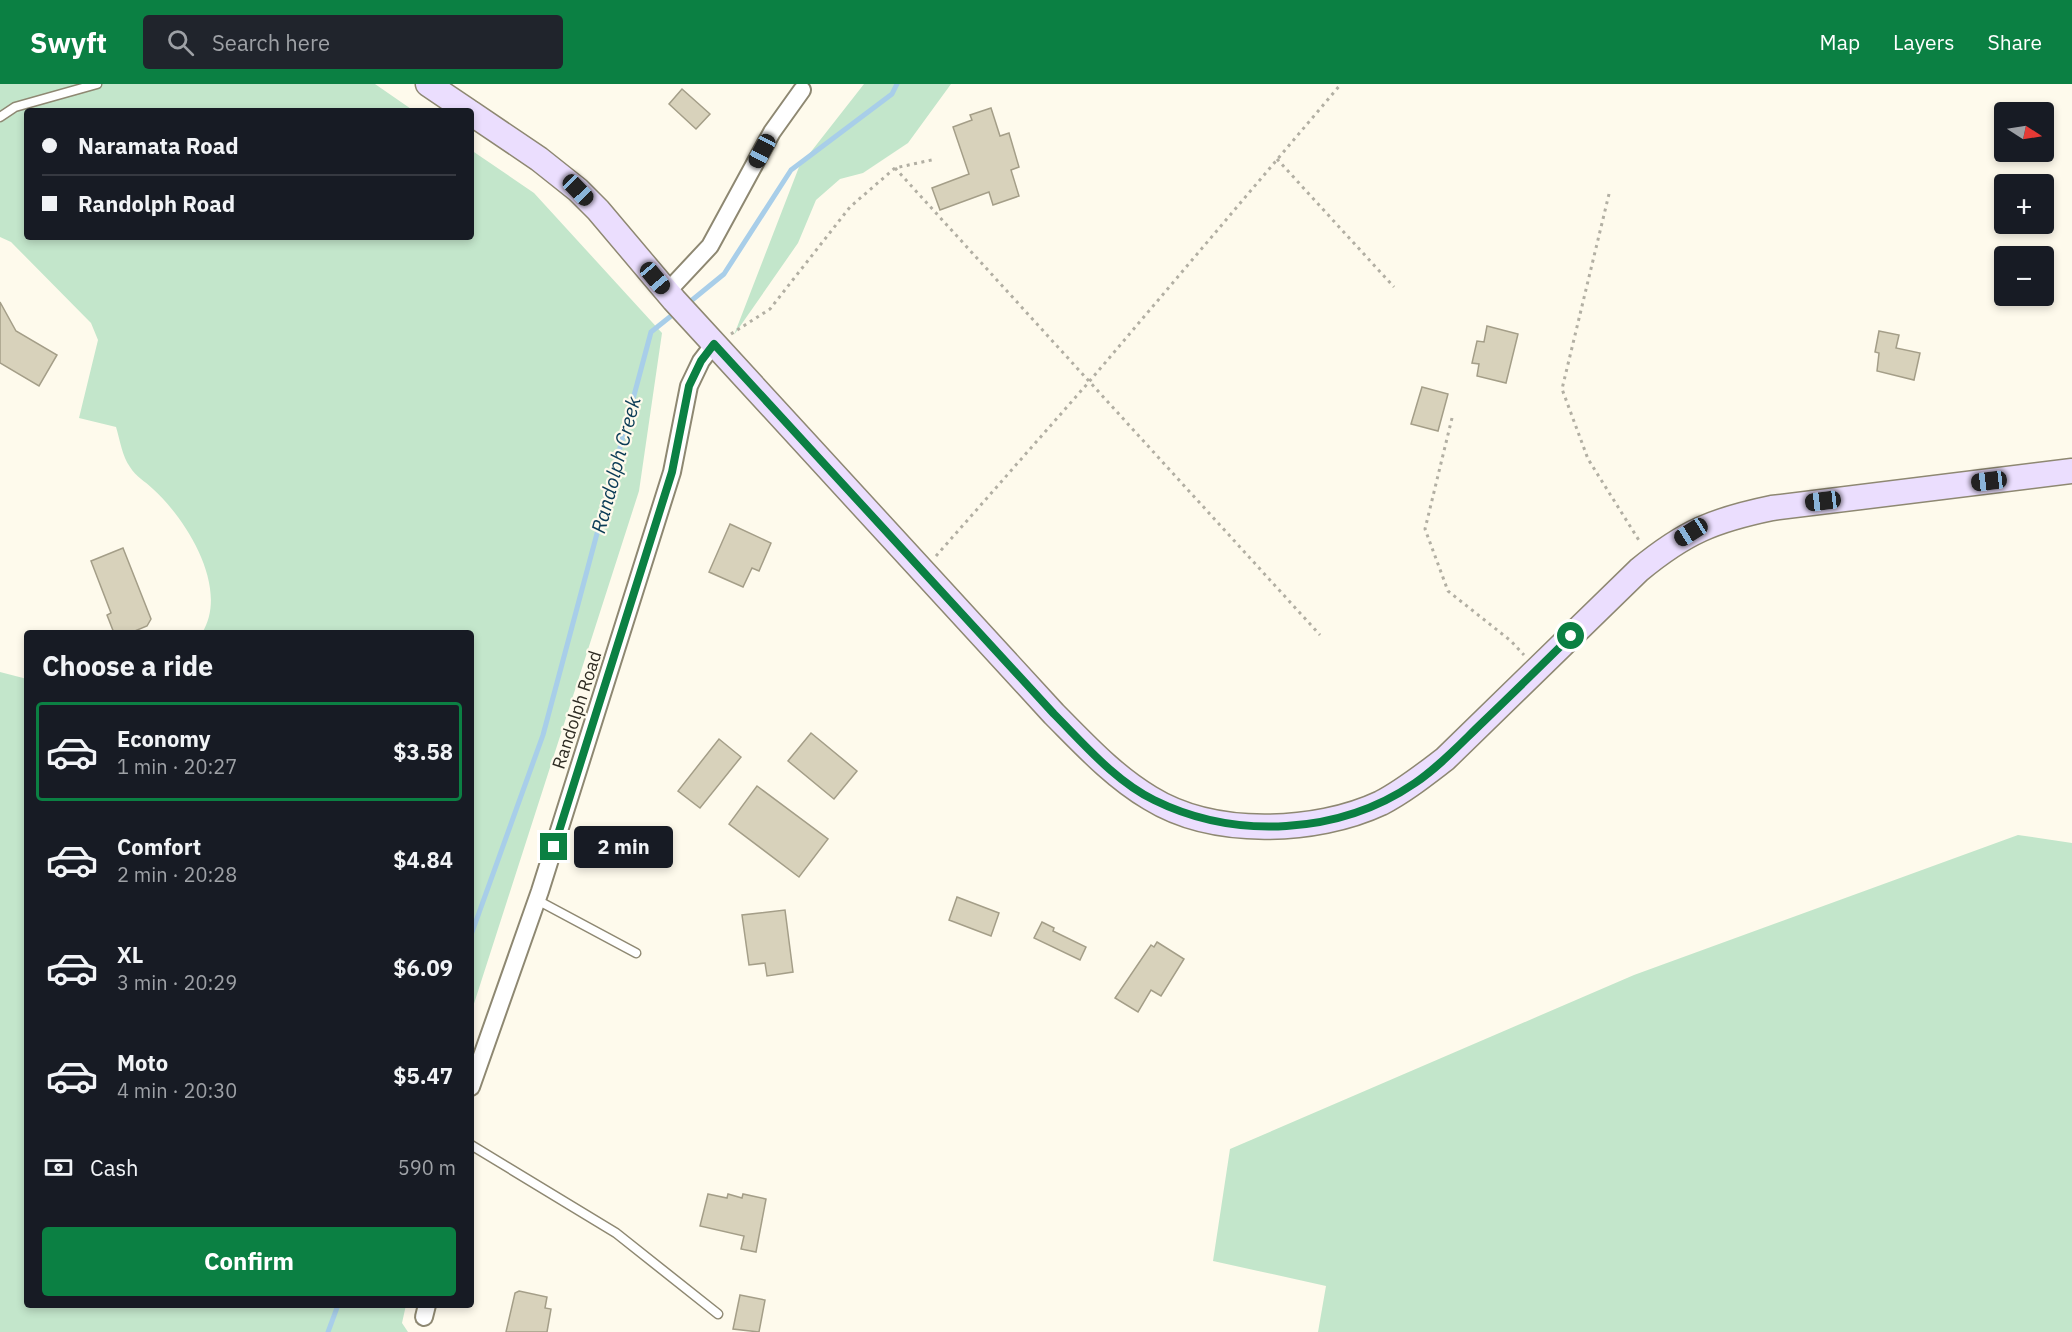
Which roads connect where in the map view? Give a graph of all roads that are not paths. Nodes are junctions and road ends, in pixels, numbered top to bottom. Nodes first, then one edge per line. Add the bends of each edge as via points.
1 (97, 84) edge
2 (428, 84) edge
3 (802, 90) dead end
4 (463, 108) edge
5 (474, 115) edge
6 (0, 117) edge
7 (667, 292) junction
8 (714, 344) junction
9 (2072, 471) edge
10 (537, 900) junction
11 (636, 953) dead end
12 (474, 1079) edge
13 (474, 1147) edge
14 (718, 1314) dead end

1 - 6 lane via 15,107
2 - 4 main road
3 - 7 street via 772,132 710,246
5 - 7 main road via 578,190
7 - 8 main road
8 - 9 main road via 1054,714 1124,781 1152,800 1187,814 1242,826 1288,826 1342,816 1380,803 1415,783 1445,759 1651,560 1691,532 1725,518 1772,508
8 - 10 street, Randolph Road via 689,386 672,472
10 - 11 lane
10 - 12 street, Randolph Road
13 - 14 lane via 616,1233

